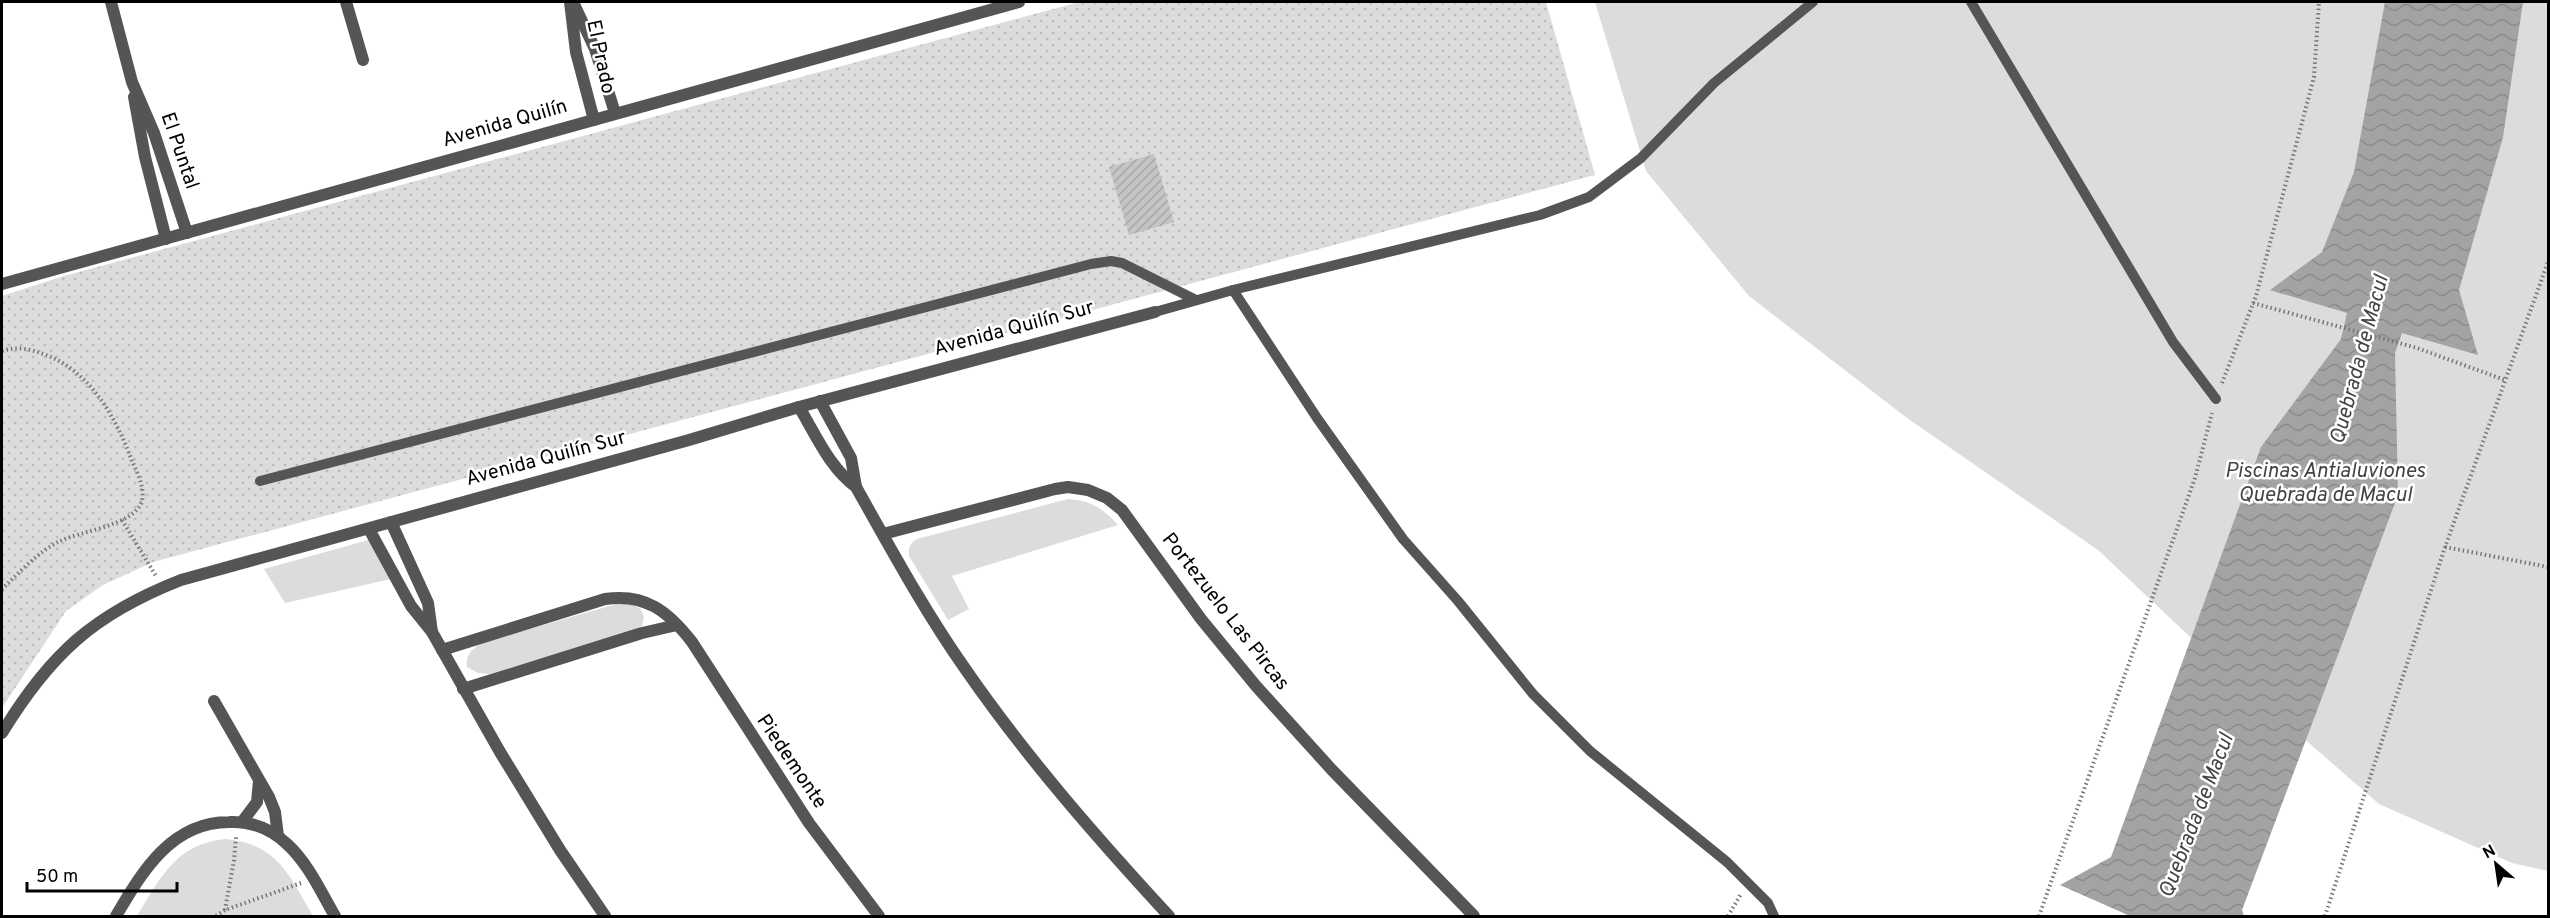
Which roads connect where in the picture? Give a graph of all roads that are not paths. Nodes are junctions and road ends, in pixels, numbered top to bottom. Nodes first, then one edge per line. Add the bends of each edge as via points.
1 (111, 2) edge
2 (346, 2) edge
3 (571, 2) edge
4 (1019, 2) edge
5 (1813, 2) edge
6 (1971, 2) edge
7 (363, 60) dead end
8 (132, 82) junction
9 (615, 113) junction
10 (594, 120) junction
11 (187, 233) junction
12 (166, 239) junction
13 (2, 284) edge
14 (1233, 290) junction
15 (1196, 300) junction
16 (1155, 312) joint
17 (2216, 399) road end
18 (820, 401) junction
19 (799, 407) junction
20 (260, 481) dead end
21 (856, 487) junction
22 (391, 522) junction
23 (369, 528) junction
24 (883, 534) junction
25 (677, 625) junction
26 (432, 632) junction
27 (442, 650) junction
28 (463, 689) junction
29 (213, 701) dead end
30 (2, 733) edge
31 (259, 780) junction
32 (239, 822) junction
33 (278, 836) junction
34 (116, 916) edge
35 (335, 916) edge
36 (605, 916) edge
37 (879, 916) edge
38 (1169, 916) edge
39 (1474, 916) edge
40 (1774, 916) edge

1 - 8 street, El Puntal
2 - 7 street
3 - 9 street, El Prado via 595,49
3 - 10 street, El Prado via 576,52
4 - 9 street, Avenida Quilín
5 - 14 lane via 1714,83 1641,158 1589,197 1540,215
6 - 17 lane via 2173,342
8 - 11 street, El Puntal
8 - 12 street, El Puntal via 139,131
9 - 10 street, Avenida Quilín
10 - 11 street, Avenida Quilín
11 - 12 street, Avenida Quilín
12 - 13 street, Avenida Quilín
14 - 15 lane
14 - 40 lane via 1403,539 1533,694 1590,751 1689,829 1748,883 1768,903
15 - 16 lane
15 - 20 lane via 1122,263 1091,264
16 - 18 street, Avenida Quilín Sur
18 - 19 street, Avenida Quilín Sur
18 - 21 street via 851,458
19 - 21 street via 832,463
19 - 22 street, Avenida Quilín Sur
21 - 24 street
22 - 23 street, Avenida Quilín Sur
22 - 26 street via 428,603
23 - 26 street via 411,606
23 - 30 street, Avenida Quilín Sur via 212,570 162,587 117,609 70,644 36,680
24 - 38 street via 947,642 1007,727 1103,844
24 - 39 street, Portezuelo Las Pircas via 1055,489 1078,488 1107,498 1128,518 1201,619 1276,709
25 - 27 street, Piedemonte via 649,603 633,597 616,597
25 - 28 street
25 - 37 street, Piedemonte via 692,642 808,823
26 - 27 street
27 - 28 street
28 - 36 street via 548,831
29 - 31 street
31 - 32 street via 257,802
31 - 33 street via 273,805
32 - 33 street
32 - 34 street via 202,826 171,841 152,861
33 - 35 street via 295,852

